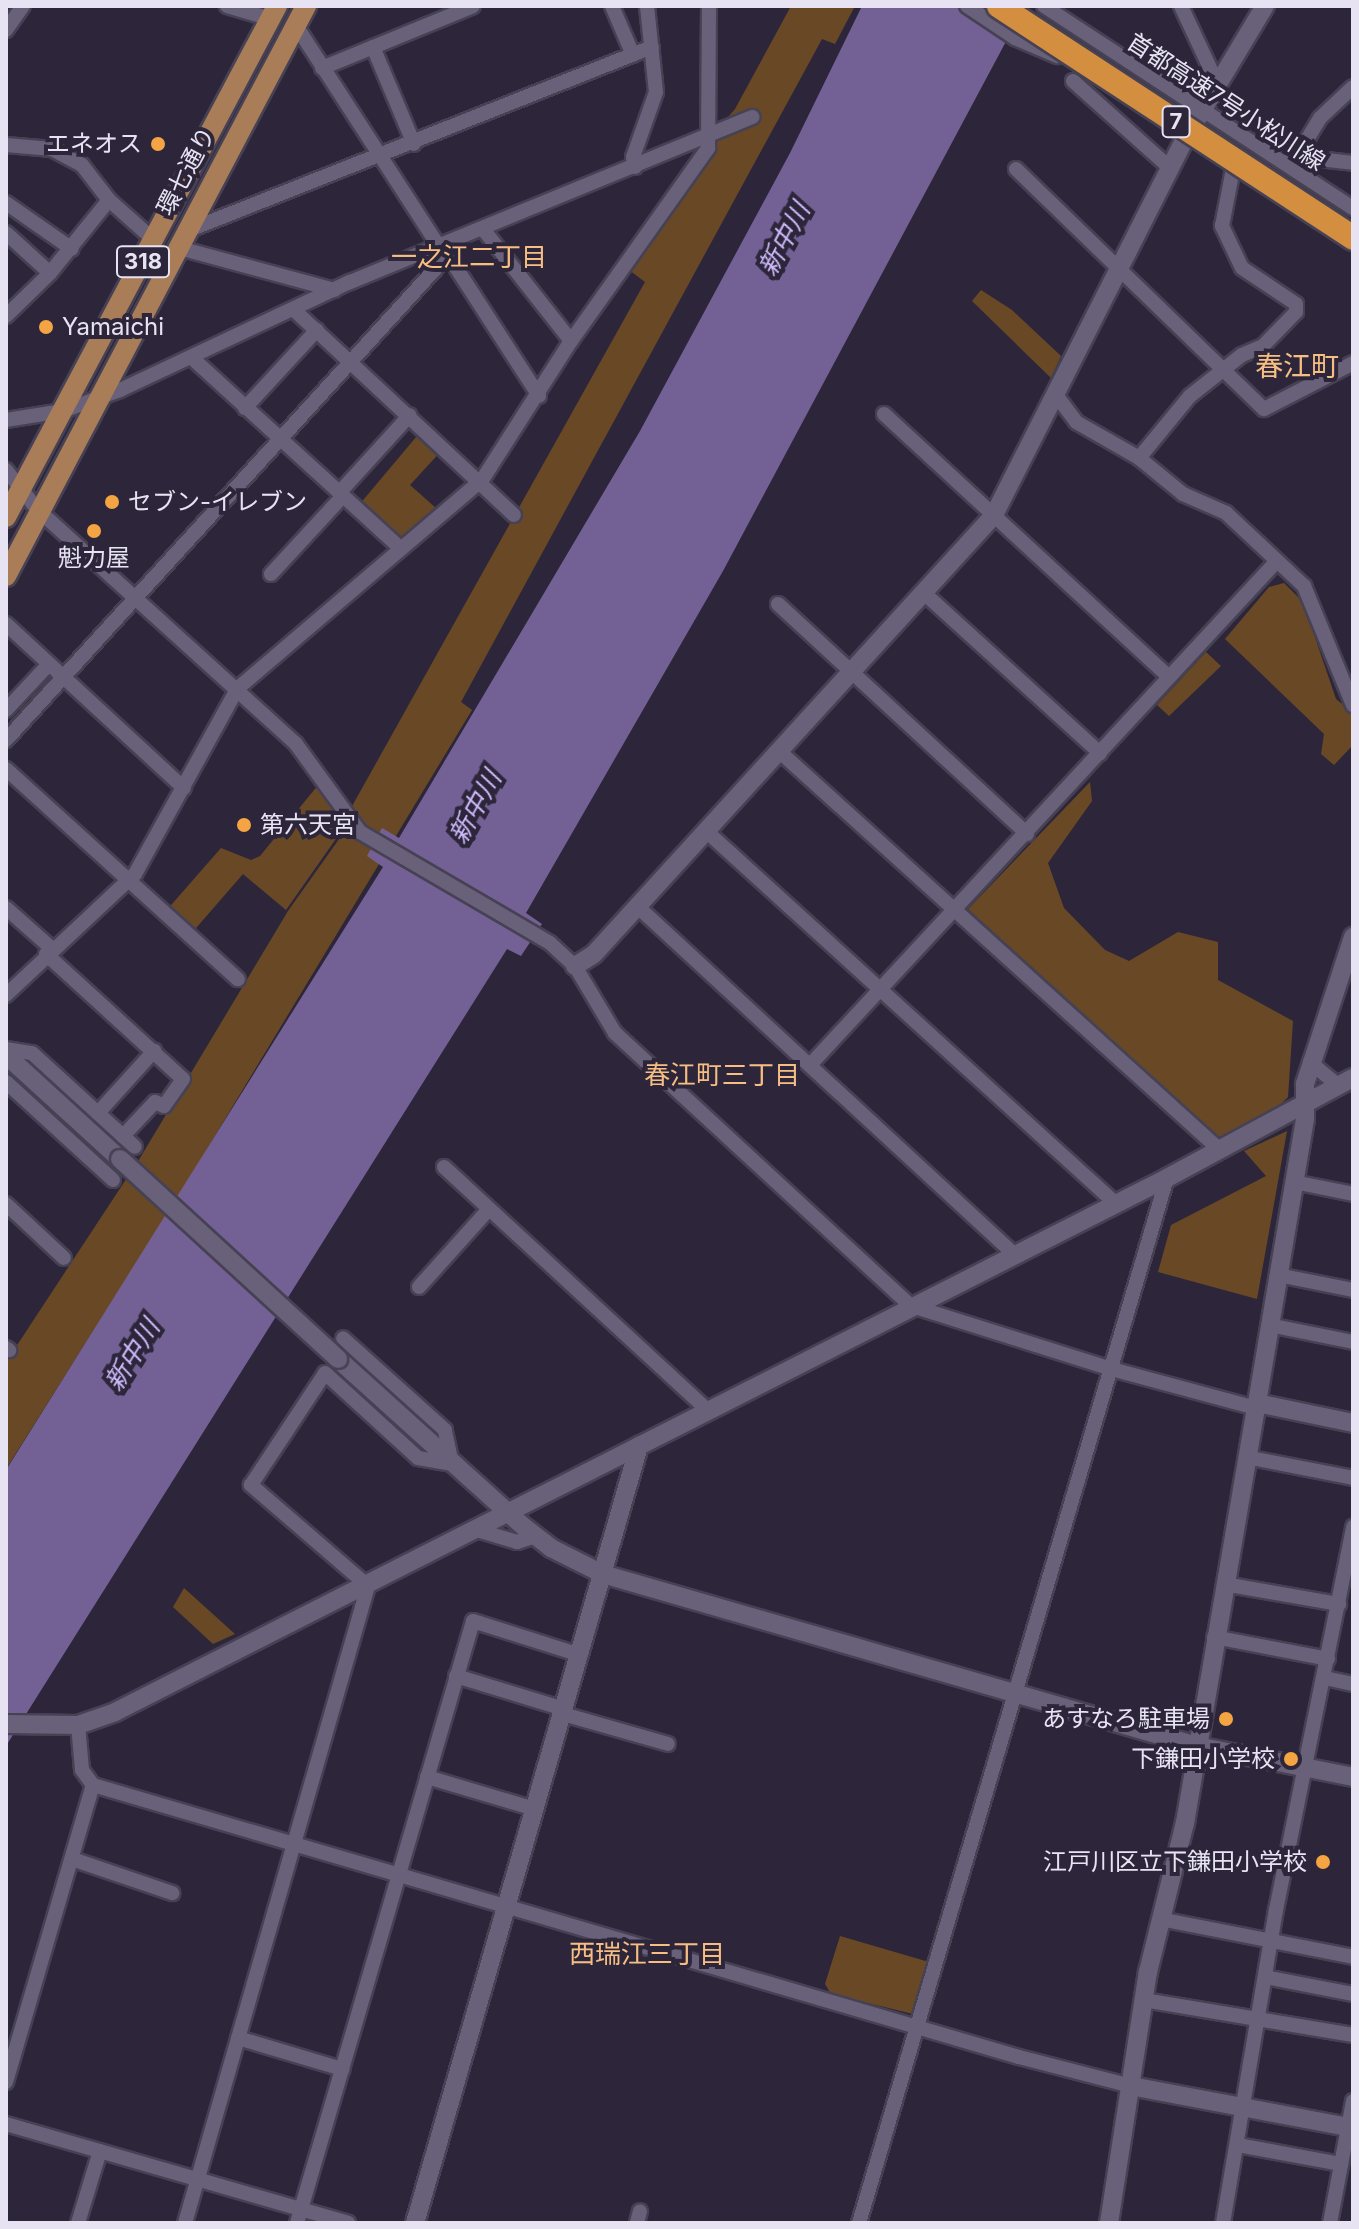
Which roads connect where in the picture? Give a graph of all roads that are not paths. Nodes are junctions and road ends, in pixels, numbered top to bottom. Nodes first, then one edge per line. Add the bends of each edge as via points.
1 (23, 6) edge
2 (227, 6) edge
3 (306, 6) edge
4 (473, 6) edge
5 (612, 6) edge
6 (647, 6) edge
7 (709, 6) edge
8 (967, 6) edge
9 (999, 6) edge
10 (1028, 6) edge
11 (1044, 6) edge
12 (1181, 6) edge
13 (1265, 6) edge
14 (274, 12) edge
15 (1067, 22) junction
16 (295, 24) junction
17 (6, 30) edge
18 (373, 47) junction
19 (652, 47) junction
20 (1051, 52) junction
21 (633, 55) junction
22 (322, 68) junction
23 (1073, 81) dead end
24 (1217, 83) junction
25 (1353, 87) edge
26 (1202, 109) junction
27 (752, 117) dead end
28 (708, 138) junction
29 (1185, 139) junction
30 (414, 144) junction
31 (6, 145) edge
32 (1299, 153) junction
33 (382, 158) junction
34 (1280, 160) junction
35 (1353, 163) edge
36 (635, 167) junction
37 (1170, 168) junction
38 (1016, 169) dead end
39 (1233, 169) junction
40 (109, 200) junction
41 (6, 203) edge
42 (1353, 208) edge
43 (1353, 219) edge
44 (483, 229) junction
45 (6, 233) edge
46 (1353, 238) edge
47 (179, 239) junction
48 (155, 241) junction
49 (1353, 248) edge
50 (72, 249) junction
51 (443, 250) junction
52 (1121, 268) junction
53 (50, 273) junction
54 (334, 290) junction
55 (293, 309) junction
56 (6, 316) edge
57 (317, 330) junction
58 (571, 341) junction
59 (191, 357) junction
60 (351, 362) junction
61 (1353, 363) edge
62 (1225, 369) junction
63 (1056, 395) junction
64 (539, 396) junction
65 (95, 400) junction
66 (245, 408) junction
67 (63, 411) junction
68 (884, 414) dead end
69 (410, 415) junction
70 (6, 420) edge
71 (280, 439) junction
72 (1139, 458) junction
73 (6, 470) edge
74 (482, 480) junction
75 (21, 491) junction
76 (341, 495) junction
77 (37, 509) junction
78 (514, 515) dead end
79 (994, 515) junction
80 (6, 517) edge
81 (399, 547) junction
82 (1276, 562) junction
83 (271, 574) dead end
84 (6, 576) edge
85 (924, 593) junction
86 (137, 597) junction
87 (778, 604) dead end
88 (6, 624) edge
89 (49, 664) junction
90 (851, 672) junction
91 (1169, 677) junction
92 (63, 678) junction
93 (237, 689) junction
94 (1353, 705) edge
95 (6, 710) edge
96 (6, 740) edge
97 (779, 751) junction
98 (1100, 753) junction
99 (6, 769) edge
100 (184, 788) junction
101 (705, 830) junction
102 (1027, 834) junction
103 (129, 880) junction
104 (637, 906) junction
105 (6, 908) edge
106 (955, 910) junction
107 (1353, 937) edge
108 (49, 951) junction
109 (575, 966) junction
110 (238, 979) dead end
111 (881, 990) junction
112 (6, 995) edge
113 (154, 1051) junction
114 (6, 1052) edge
115 (1310, 1062) junction
116 (810, 1065) junction
117 (6, 1082) edge
118 (1346, 1082) edge
119 (1302, 1106) junction
120 (98, 1113) junction
121 (1220, 1150) junction
122 (444, 1167) dead end
123 (1167, 1178) junction
124 (113, 1180) dead end
125 (1294, 1182) junction
126 (1353, 1194) edge
127 (1115, 1203) junction
128 (6, 1204) edge
129 (489, 1209) junction
130 (1015, 1255) junction
131 (64, 1258) dead end
132 (1278, 1275) junction
133 (419, 1287) dead end
134 (1353, 1290) edge
135 (914, 1307) junction
136 (1269, 1325) junction
137 (343, 1338) dead end
138 (1353, 1342) edge
139 (331, 1366) junction
140 (1108, 1368) junction
141 (1257, 1406) junction
142 (708, 1411) junction
143 (1353, 1423) edge
144 (639, 1446) junction
145 (1246, 1457) junction
146 (452, 1464) junction
147 (1353, 1478) edge
148 (509, 1514) junction
149 (1353, 1527) edge
150 (477, 1530) junction
151 (536, 1536) junction
152 (603, 1574) junction
153 (1224, 1584) junction
154 (368, 1586) junction
155 (1339, 1604) junction
156 (1214, 1637) junction
157 (580, 1655) junction
158 (1328, 1659) junction
159 (456, 1676) junction
160 (1325, 1678) junction
161 (1353, 1684) edge
162 (1013, 1693) junction
163 (564, 1711) junction
164 (6, 1724) edge
165 (69, 1725) junction
166 (668, 1744) dead end
167 (1197, 1746) junction
168 (1304, 1768) junction
169 (427, 1777) junction
170 (1353, 1777) edge
171 (93, 1785) junction
172 (535, 1809) junction
173 (294, 1843) junction
174 (72, 1859) junction
175 (398, 1874) junction
176 (172, 1893) dead end
177 (507, 1905) junction
178 (1160, 1919) junction
179 (1271, 1941) junction
180 (1353, 1957) edge
181 (1265, 1977) junction
182 (1353, 1994) edge
183 (1144, 2000) junction
184 (1259, 2019) junction
185 (915, 2027) junction
186 (1353, 2035) edge
187 (238, 2038) junction
188 (342, 2069) junction
189 (6, 2082) edge
190 (1131, 2086) junction
191 (1353, 2101) edge
192 (1244, 2108) junction
193 (6, 2124) edge
194 (1350, 2128) edge
195 (1238, 2145) junction
196 (100, 2151) junction
197 (1341, 2164) junction
198 (198, 2179) junction
199 (299, 2216) edge
200 (78, 2223) edge
201 (185, 2223) edge
202 (348, 2223) edge
203 (415, 2223) edge
204 (859, 2223) edge
205 (1109, 2223) edge
206 (1223, 2223) edge
207 (1330, 2223) edge

1 - 17 street
2 - 14 street
3 - 16 main road, 環七通り / 318
4 - 18 street
5 - 21 street
6 - 19 street
7 - 28 street
8 - 20 street via 1015,38
9 - 46 highway, 首都高速7号小松川線 / 7, bridge
10 - 43 highway, 首都高速7号小松川線 / 7
11 - 15 street
12 - 24 street
13 - 24 street
14 - 48 main road, 環七通り / 318
15 - 20 street
15 - 26 street
16 - 22 street
16 - 47 main road, 環七通り / 318
18 - 22 street
18 - 30 street
19 - 21 street
19 - 36 street via 656,92 633,157
20 - 29 street
21 - 30 street
22 - 33 street
23 - 37 street
24 - 26 street
25 - 32 street via 1320,118
26 - 29 street
26 - 34 street
27 - 28 street
28 - 36 street
28 - 58 street via 703,158
29 - 37 street
29 - 39 street
30 - 33 street
31 - 40 street via 52,149 82,165
32 - 34 street
32 - 35 street
33 - 47 street
33 - 51 street
34 - 42 street
36 - 44 street
37 - 52 street
38 - 52 street
39 - 49 street
39 - 62 street via 1222,226 1242,268 1296,304 1296,312 1263,346
40 - 48 street
40 - 50 street
41 - 50 street
44 - 51 street
44 - 58 street
45 - 53 street
47 - 54 street
47 - 65 main road, 環七通り / 318
48 - 67 main road, 環七通り / 318
50 - 53 street
51 - 54 street
51 - 60 street
51 - 64 street
52 - 62 street
52 - 63 street
53 - 56 street
54 - 55 street
55 - 57 street
55 - 59 street
57 - 60 street
57 - 66 street
58 - 64 street
59 - 65 street
59 - 66 street
60 - 69 street
60 - 71 street
61 - 62 street via 1264,409
62 - 72 street via 1190,396
63 - 72 street via 1076,422
63 - 79 street
64 - 74 street
65 - 67 street
65 - 77 main road, 環七通り / 318
66 - 71 street
67 - 70 street
67 - 75 main road, 環七通り / 318
68 - 79 street
69 - 74 street
69 - 76 street
71 - 76 street
71 - 86 street
72 - 82 street via 1183,494 1226,513
73 - 75 street
74 - 78 street
74 - 81 street
75 - 77 street
75 - 80 main road, 環七通り / 318
76 - 81 street
76 - 83 street
77 - 84 main road, 環七通り / 318
77 - 86 street
79 - 85 street
79 - 91 street
81 - 93 street
82 - 91 street
82 - 94 street via 1310,597
85 - 90 street
85 - 98 street
86 - 92 street
86 - 93 street
87 - 90 street
88 - 89 street
89 - 92 street
89 - 95 street
90 - 97 street
90 - 102 street
91 - 98 street
92 - 96 street
92 - 100 street
93 - 100 street
93 - 109 street via 296,744 360,832 550,943
97 - 101 street
97 - 106 street
98 - 102 street
99 - 103 street
100 - 103 street
101 - 104 street
101 - 111 street
102 - 106 street
103 - 108 street
103 - 110 street
104 - 109 street via 594,954
104 - 116 street
105 - 108 street
106 - 111 street
106 - 121 street
107 - 115 street
108 - 112 street
108 - 113 street
109 - 135 street via 615,1033
111 - 116 street
111 - 127 street
113 - 120 street
113 - 120 street via 183,1079 164,1106 155,1102 129,1142
114 - 120 street via 32,1053
114 - 139 street, bridge
115 - 118 street
115 - 119 street
116 - 130 street
117 - 124 street
118 - 119 street
119 - 121 street
119 - 125 street via 1305,1119
121 - 123 street
122 - 129 street
123 - 127 street
123 - 140 street
125 - 126 street
125 - 132 street
127 - 130 street
128 - 131 street
129 - 133 street
129 - 142 street
130 - 135 street
132 - 134 street
132 - 136 street
135 - 140 street
135 - 142 street
136 - 138 street
136 - 141 street
137 - 146 street via 445,1430
139 - 146 street
139 - 154 street via 251,1485
140 - 141 street
140 - 162 street
141 - 143 street
141 - 145 street
142 - 144 street
144 - 148 street
144 - 152 street
145 - 147 street
145 - 153 street
146 - 148 street
148 - 150 street
148 - 151 street
149 - 155 street
150 - 151 street via 517,1542
150 - 154 street
151 - 152 street
152 - 157 street
152 - 162 street
153 - 155 street
153 - 156 street
154 - 165 street via 115,1712
154 - 173 street
155 - 158 street
156 - 158 street
156 - 167 street
157 - 159 street via 473,1621
157 - 163 street
158 - 160 street
159 - 163 street
159 - 169 street
160 - 161 street
160 - 168 street
162 - 167 street
162 - 185 street
163 - 166 street
163 - 172 street
164 - 165 street
165 - 171 street via 82,1770
167 - 168 street
167 - 178 street via 1185,1823
168 - 170 street
168 - 179 street
169 - 172 street
169 - 175 street
171 - 173 street
171 - 174 street
172 - 177 street
173 - 175 street
173 - 187 street
174 - 176 street
174 - 189 street
175 - 177 street
175 - 188 street
177 - 185 street
177 - 203 street
178 - 179 street
178 - 183 street
179 - 180 street
179 - 181 street
181 - 182 street
181 - 184 street
183 - 184 street
183 - 190 street
184 - 186 street
184 - 192 street
185 - 190 street
185 - 204 street
187 - 188 street
187 - 198 street
188 - 199 street
190 - 192 street
190 - 205 street
191 - 194 street
192 - 194 street
192 - 195 street
193 - 196 street
194 - 197 street
195 - 197 street
195 - 206 street
196 - 198 street
196 - 200 street
197 - 207 street
198 - 199 street
198 - 201 street
199 - 202 street

